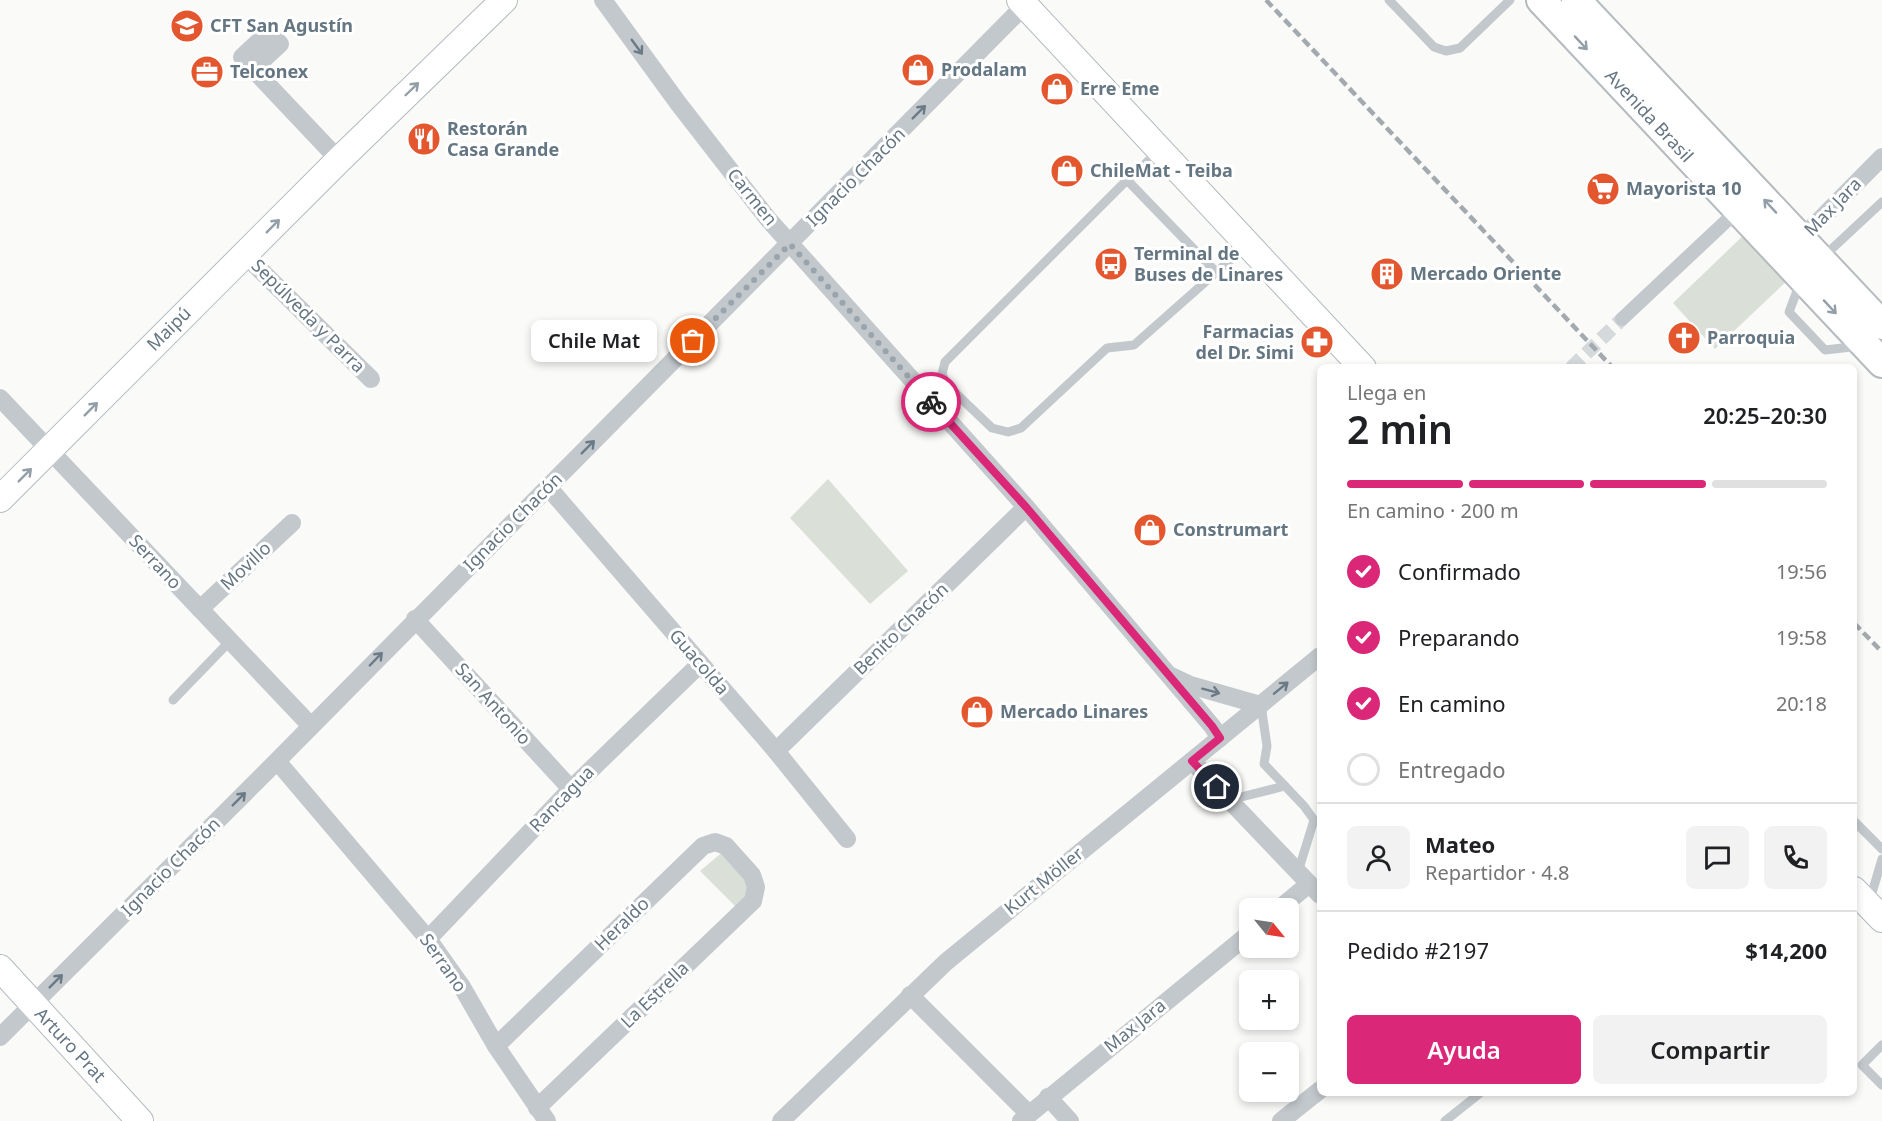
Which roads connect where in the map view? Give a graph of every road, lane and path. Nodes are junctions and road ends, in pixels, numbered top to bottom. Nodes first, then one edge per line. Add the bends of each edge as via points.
1 (504, 0) edge
2 (603, 0) edge
3 (1389, 0) edge
4 (1510, 0) edge
5 (1541, 0) edge
6 (1576, 0) edge
7 (1022, 3) edge
8 (253, 69) dead end
9 (1160, 150) junction
10 (1882, 157) edge
11 (339, 160) junction
12 (1127, 180) junction
13 (1882, 202) edge
14 (1738, 210) junction
15 (790, 244) junction
16 (1248, 244) junction
17 (244, 254) junction
18 (1801, 258) junction
19 (1216, 272) junction
20 (1622, 319) tunnel mouth
21 (1877, 344) edge
22 (1360, 364) edge
23 (371, 379) dead end
24 (0, 398) edge
25 (49, 450) junction
26 (548, 487) junction
27 (0, 499) edge
28 (1026, 507) junction
29 (292, 523) dead end
30 (200, 609) junction
31 (415, 619) junction
32 (230, 641) junction
33 (1317, 658) edge
34 (700, 664) junction
35 (1164, 672) junction
36 (173, 700) dead end
37 (1260, 705) junction
38 (310, 726) junction
39 (1220, 738) junction
40 (776, 752) junction
41 (277, 761) junction
42 (1192, 761) junction
43 (1285, 786) junction
44 (571, 789) junction
45 (1229, 800) junction
46 (1857, 824) edge
47 (848, 838) dead end
48 (1882, 849) edge
49 (1882, 859) edge
50 (752, 875) joint
51 (1309, 884) edge
52 (1292, 898) edge
53 (1868, 905) edge
54 (428, 939) junction
55 (1239, 942) edge
56 (0, 968) edge
57 (910, 995) junction
58 (33, 1005) junction
59 (0, 1037) edge
60 (1882, 1045) edge
61 (496, 1046) junction
62 (1882, 1085) edge
63 (1317, 1092) edge
64 (1476, 1096) edge
65 (1048, 1098) junction
66 (542, 1114) edge
67 (1025, 1117) edge
68 (140, 1121) edge
69 (781, 1121) edge
70 (1070, 1121) edge
71 (1281, 1121) edge
72 (1445, 1121) edge

11 -> 1 main road, Maipú
2 -> 15 street, Carmen via 684,112
3 - 4 lane via 1434,47 1446,51 1460,48
5 -> 14 main road, Avenida Brasil
18 -> 6 main road, Avenida Brasil
7 - 9 main road
15 -> 7 street, Ignacio Chacón
8 - 11 street
9 - 12 lane
9 - 16 main road
10 - 18 street, Max Jara
17 -> 11 main road, Maipú
12 - 19 lane
12 - 19 lane via 945,362 942,374 946,384 992,428 1014,431 1107,348 1134,345
13 - 18 lane
14 - 18 main road, Avenida Brasil
14 - 20 street
26 -> 15 street, Ignacio Chacón
15 - 28 street, Carmen
16 - 19 lane
16 - 22 main road
17 - 23 street, Sepúlveda y Parra
25 -> 17 main road, Maipú
18 - 21 main road, Avenida Brasil
24 - 25 street, Serrano
27 -> 25 main road, Maipú
25 - 30 street, Serrano
26 - 31 street, Ignacio Chacón
26 - 34 street, Guacolda
28 - 35 street, Carmen
28 - 40 street, Benito Chacón
29 - 30 street, Movillo
30 - 32 street, Serrano
38 -> 31 street, Ignacio Chacón
31 - 44 street, San Antonio
32 - 36 lane
32 - 38 street, Serrano
37 -> 33 street, Kurt Möller
34 - 40 street, Guacolda
34 - 44 street, Rancagua
35 -> 37 street via 1190,685
35 - 39 street, Carmen
37 - 39 street, Kurt Möller
37 - 43 lane via 1267,746 1264,764
38 - 41 street, Ignacio Chacón
39 - 42 street, Kurt Möller
40 - 47 street, Guacolda
41 - 54 street, Serrano
58 -> 41 street, Ignacio Chacón
42 - 45 street
42 - 57 street, Kurt Möller via 984,929
43 - 45 lane
43 - 51 lane via 1314,820
44 - 54 street, Rancagua
45 - 51 street
46 - 48 lane
49 - 53 lane
50 - 61 street, Heraldo via 726,846 715,842 703,846
50 - 66 street, La Estrella via 756,887 753,901
51 - 52 street
54 - 61 street, Serrano
55 - 65 street, Max Jara
56 - 58 main road, Arturo Prat
57 - 67 street
57 - 69 street, Kurt Möller
58 - 59 street, Ignacio Chacón
58 - 68 main road, Arturo Prat
60 - 62 lane via 1862,1065
61 - 66 street, Serrano
63 - 71 street
64 - 72 lane
65 - 67 street, Max Jara
65 - 70 street

